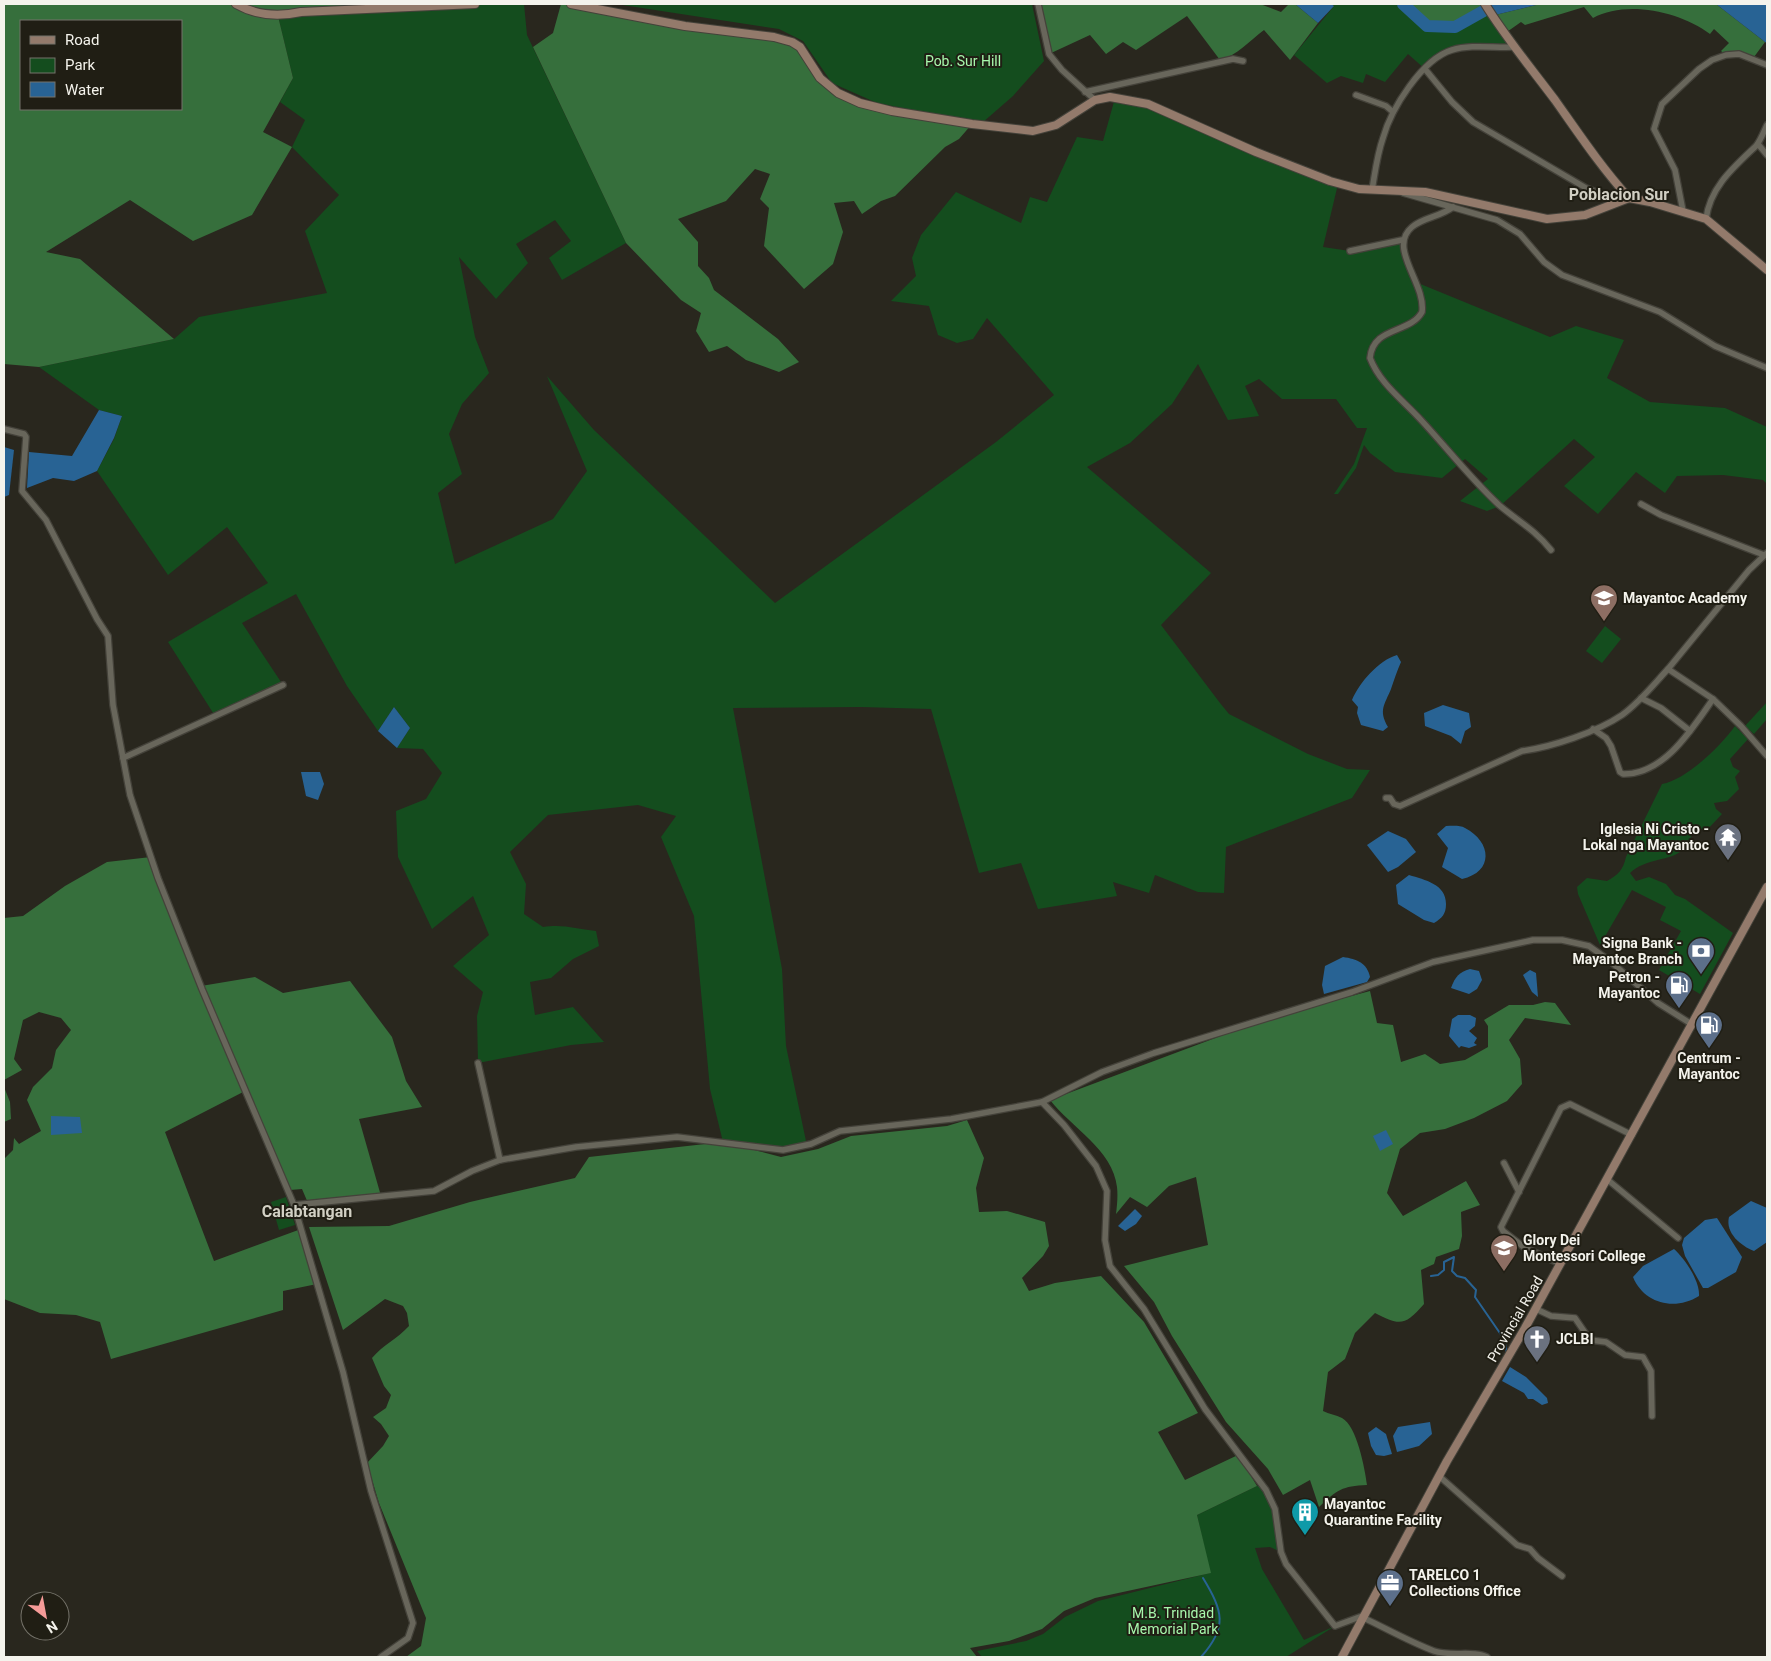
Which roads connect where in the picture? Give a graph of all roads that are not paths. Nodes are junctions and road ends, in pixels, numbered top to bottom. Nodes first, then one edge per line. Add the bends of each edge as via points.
1 (236, 4) edge
2 (474, 4) edge
3 (571, 4) edge
4 (1038, 4) edge
5 (1485, 4) edge
6 (1513, 47) junction
7 (1243, 61) dead end
8 (1767, 65) edge
9 (1425, 69) junction
10 (1085, 92) junction
11 (1356, 95) dead end
12 (1095, 100) junction
13 (1393, 112) junction
14 (1767, 125) edge
15 (1758, 144) junction
16 (1767, 155) edge
17 (1372, 190) junction
18 (1400, 192) junction
19 (1629, 198) junction
20 (1618, 201) junction
21 (1453, 208) junction
22 (1683, 211) junction
23 (1706, 219) junction
24 (1402, 240) junction
25 (1350, 250) dead end
26 (1767, 270) edge
27 (1767, 368) edge
28 (4, 429) edge
29 (1641, 504) dead end
30 (1551, 550) dead end
31 (1766, 554) edge
32 (1668, 669) junction
33 (283, 685) dead end
34 (1641, 698) junction
35 (1713, 699) junction
36 (1593, 729) junction
37 (1690, 731) junction
38 (1767, 756) edge
39 (123, 758) junction
40 (1386, 798) dead end
41 (1767, 887) edge
42 (1693, 1025) junction
43 (478, 1063) dead end
44 (1042, 1102) junction
45 (1632, 1135) junction
46 (500, 1160) junction
47 (1504, 1163) dead end
48 (1608, 1180) junction
49 (1519, 1192) junction
50 (294, 1204) junction
51 (1678, 1238) dead end
52 (1561, 1264) junction
53 (1536, 1309) junction
54 (1652, 1416) dead end
55 (1439, 1476) junction
56 (1562, 1576) dead end
57 (1364, 1616) junction
58 (382, 1657) edge
59 (1342, 1657) edge
60 (1487, 1657) edge

1 - 2 main road via 247,10 278,16 301,12
3 - 12 main road via 792,42 800,47 820,78 838,93 892,111 1033,131 1056,125
4 - 10 street via 1049,54
5 - 6 main road
6 - 9 street via 1452,50
6 - 19 main road via 1601,166
7 - 10 street via 1233,59
8 - 22 street via 1745,55 1721,56 1699,69 1659,109 1654,130 1675,170
9 - 13 street
9 - 20 street via 1473,122 1586,188
10 - 12 street
11 - 13 street via 1386,106
12 - 17 main road via 1110,98 1148,104 1330,181
13 - 17 street via 1382,139
14 - 15 street
15 - 16 street
15 - 23 street via 1716,188
17 - 18 main road
18 - 20 main road via 1425,192 1547,219 1585,214
18 - 21 street
19 - 20 main road
19 - 22 main road
21 - 24 street via 1418,223 1405,233
21 - 27 street via 1489,217 1511,228 1544,262 1562,275 1660,312 1716,346
22 - 23 main road
23 - 26 main road
24 - 25 street
24 - 30 street via 1404,254 1422,294 1422,312 1412,323 1394,329 1373,345 1370,358 1373,366 1381,380 1481,487 1500,506 1531,528
28 - 39 street via 26,437 22,491 46,520 108,636 113,705
29 - 31 street via 1661,515
31 - 32 street via 1749,570
32 - 34 street
32 - 35 street
33 - 39 street
34 - 36 street via 1622,715
34 - 37 street
35 - 37 street
35 - 38 street
36 - 37 street via 1606,738 1622,774 1632,775 1662,760
36 - 40 street via 1544,748 1522,751 1400,806
39 - 50 street via 130,796 158,878 202,990
41 - 42 main road, Provincial Road
42 - 44 street via 1658,1003 1589,946 1562,940 1533,940 1433,962 1352,992 1154,1052 1102,1072
42 - 45 main road, Provincial Road
43 - 46 street
44 - 46 street via 951,1119 840,1131 811,1144 782,1150 677,1137 576,1147
44 - 57 street via 1096,1166 1106,1191 1104,1240 1110,1266 1144,1308 1200,1401 1266,1490 1275,1509 1281,1552 1286,1564 1335,1626
45 - 48 main road, Provincial Road
45 - 49 street via 1584,1110 1566,1105 1561,1108
46 - 50 street via 434,1191
47 - 49 street
48 - 51 street
48 - 52 main road, Provincial Road
49 - 52 street via 1501,1227 1503,1231 1525,1248
50 - 58 street via 343,1372 370,1491 413,1623 408,1638
52 - 53 main road, Provincial Road
53 - 54 street via 1551,1316 1575,1318 1590,1340 1606,1342 1625,1355 1643,1357 1650,1371
53 - 55 main road, Provincial Road
55 - 56 street via 1517,1544 1530,1549
55 - 57 main road, Provincial Road
57 - 59 main road, Provincial Road
57 - 60 street via 1434,1651

